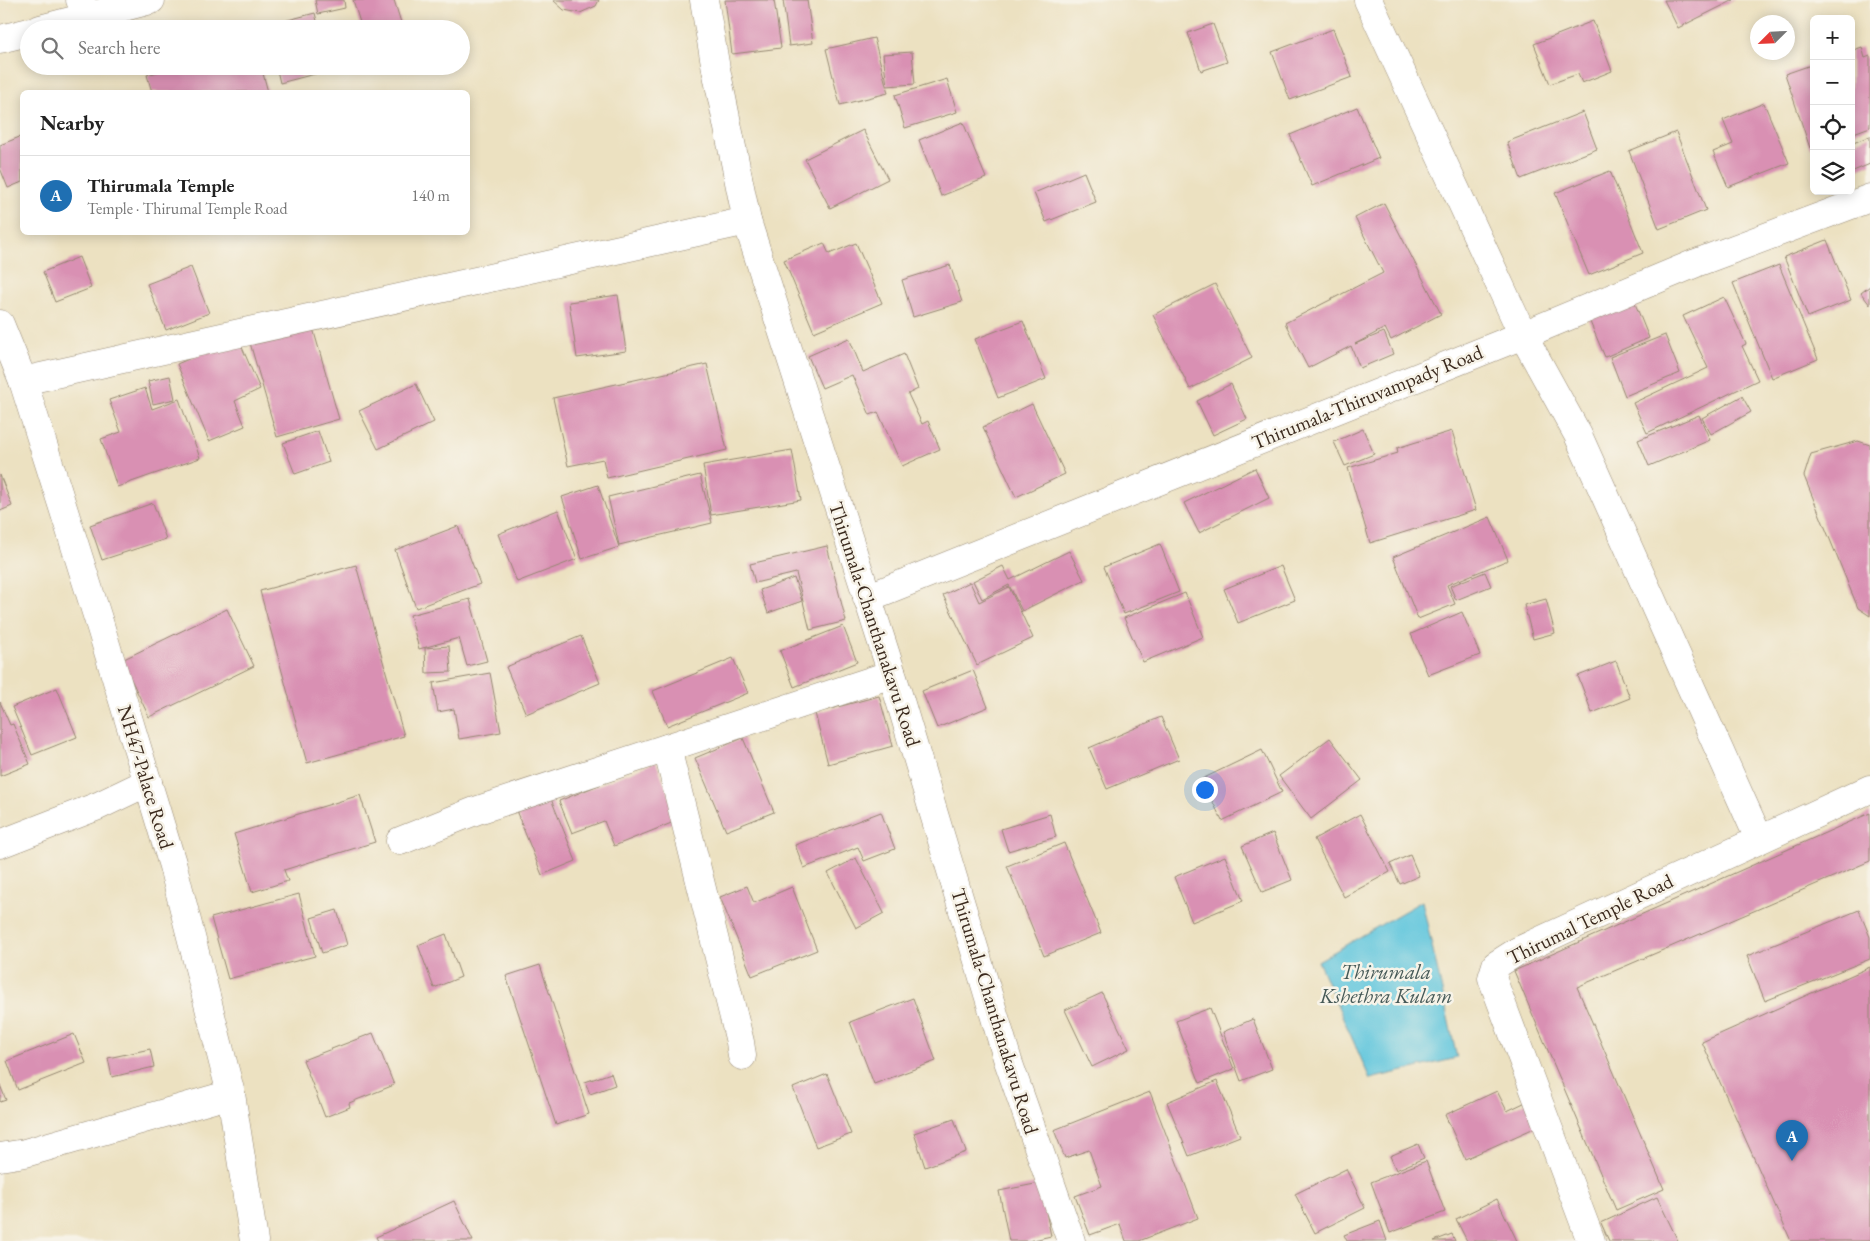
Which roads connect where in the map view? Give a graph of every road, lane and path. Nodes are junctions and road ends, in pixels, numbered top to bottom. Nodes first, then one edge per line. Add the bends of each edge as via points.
1 (151, 0) edge
2 (704, 0) edge
3 (1368, 0) edge
4 (84, 8) edge
5 (59, 20) edge
6 (20, 34) edge
7 (0, 39) edge
8 (1869, 201) edge
9 (747, 221) junction
10 (0, 324) edge
11 (1523, 335) junction
12 (22, 381) junction
13 (867, 598) junction
14 (892, 674) junction
15 (667, 748) junction
16 (148, 782) junction
17 (1870, 789) edge
18 (1759, 839) junction
19 (400, 841) dead end
20 (0, 844) edge
21 (742, 1056) dead end
22 (231, 1094) junction
23 (0, 1157) edge
24 (254, 1241) edge
25 (1071, 1241) edge
26 (1591, 1241) edge

1 - 4 street
2 - 9 street, Thirumala-Chanthanakavu Road
3 - 11 street
4 - 5 street
6 - 7 street
8 - 11 street, Thirumala-Thiruvampady Road via 1696,263
9 - 12 street
9 - 13 street, Thirumala-Chanthanakavu Road
10 - 12 street, NH47-Palace Road
11 - 13 street, Thirumala-Thiruvampady Road
11 - 18 street via 1578,435
12 - 16 street, NH47-Palace Road
13 - 14 street, Thirumala-Chanthanakavu Road
14 - 15 street
14 - 25 street, Thirumala-Chanthanakavu Road via 1008,1061
15 - 19 street via 475,811
15 - 21 street
16 - 20 street via 98,806
16 - 22 street, NH47-Palace Road via 173,866
17 - 18 street, Thirumal Temple Road
18 - 26 street, Thirumal Temple Road via 1518,951 1496,965 1492,978
22 - 23 street via 25,1153
22 - 24 street, NH47-Palace Road

